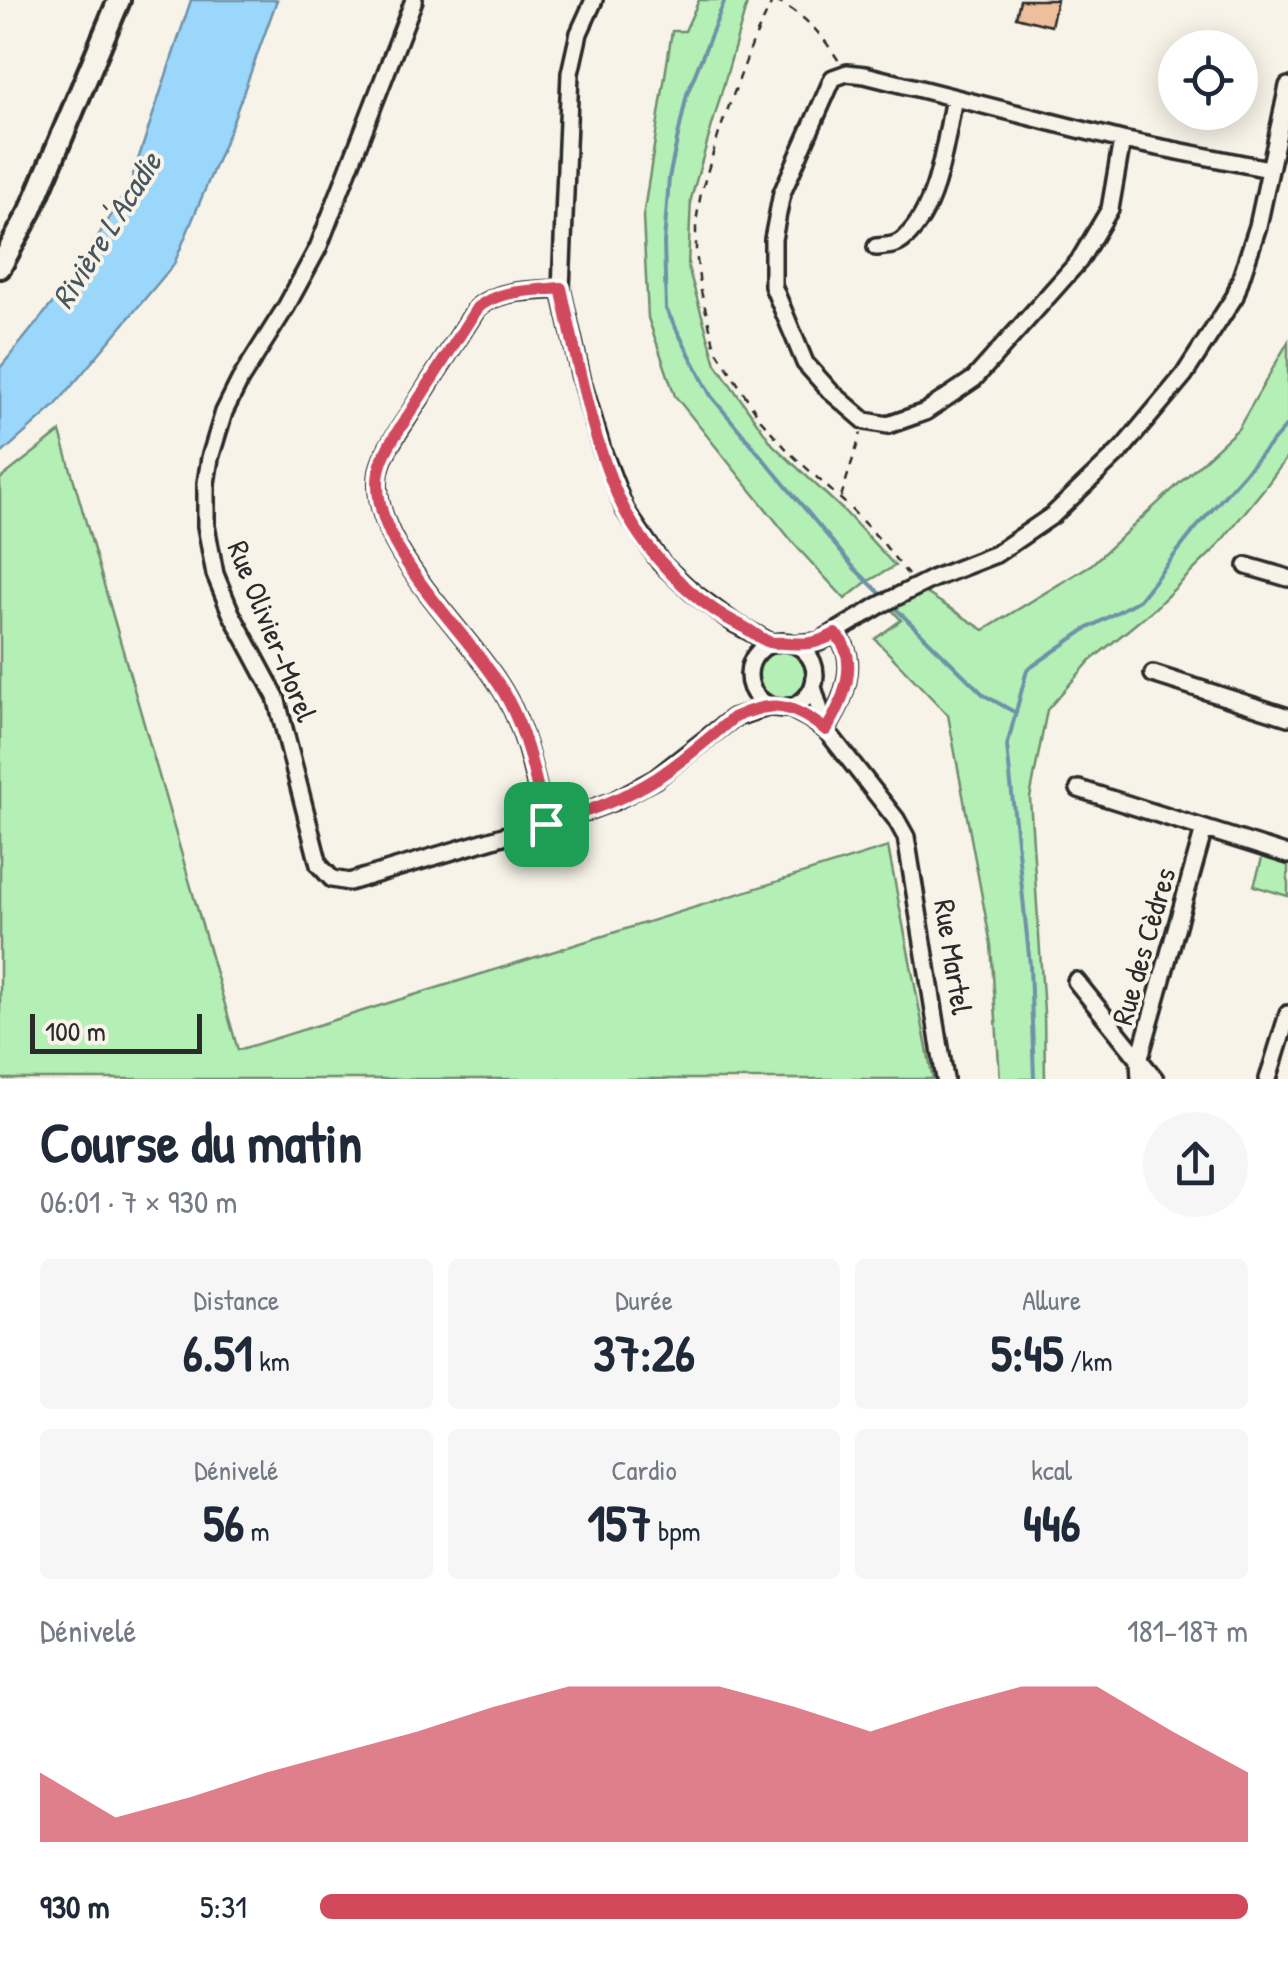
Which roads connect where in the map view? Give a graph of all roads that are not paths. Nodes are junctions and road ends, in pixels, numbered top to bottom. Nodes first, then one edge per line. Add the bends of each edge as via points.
1 (120, 0) edge
2 (414, 0) edge
3 (594, 0) edge
4 (1288, 86) edge
5 (954, 98) junction
6 (1122, 140) junction
7 (1269, 170) junction
8 (876, 247) dead end
9 (0, 267) edge
10 (561, 288) junction
11 (1248, 566) dead end
12 (1288, 578) edge
13 (734, 623) junction
14 (835, 634) junction
15 (773, 644) junction
16 (794, 644) junction
17 (753, 660) junction
18 (815, 670) junction
19 (1152, 674) dead end
20 (751, 684) junction
21 (812, 687) junction
22 (780, 706) junction
23 (1288, 716) edge
24 (733, 718) junction
25 (826, 730) junction
26 (1079, 789) dead end
27 (546, 824) junction
28 (1204, 828) junction
29 (1288, 855) edge
30 (1076, 981) dead end
31 (1288, 1014) edge
32 (1140, 1061) junction
33 (945, 1079) edge
34 (1140, 1079) edge
35 (1155, 1079) edge
36 (1268, 1079) edge

1 - 9 main road
2 - 27 street, Rue Olivier-Morel via 318,248 224,412 208,470 207,540 224,600 276,697 316,857 327,876 349,882
3 - 10 street via 570,73
4 - 7 street
5 - 6 street
5 - 6 street via 865,75 833,78 782,193 774,286 804,363 865,421 888,425 925,412 974,379 1080,261 1110,209
5 - 8 street via 925,211 904,240
6 - 7 street
7 - 14 street via 1235,296 1184,375 1122,450 1053,516 996,554 917,586
10 - 13 street via 592,416 625,510 660,563
10 - 27 street via 500,294 477,308 393,440 379,470 378,497 407,564 492,670 510,703
11 - 12 street
13 - 15 street
13 - 17 street
14 - 16 street
14 - 18 street
14 - 25 street via 846,650 846,677
15 - 16 street
15 - 17 street
16 - 18 street
17 - 20 street
18 - 21 street
19 - 23 street
20 - 22 street via 758,697
20 - 24 street, Rue Olivier-Morel
21 - 22 street via 803,700
21 - 25 street
22 - 24 street, Rue Olivier-Morel
22 - 25 street
24 - 27 street, Rue Olivier-Morel via 637,790
25 - 33 street, Rue Martel via 908,843
26 - 28 street
28 - 29 street
28 - 32 street, Rue des Cèdres
30 - 32 street
31 - 36 street
32 - 34 street, Rue des Cèdres
32 - 35 street

